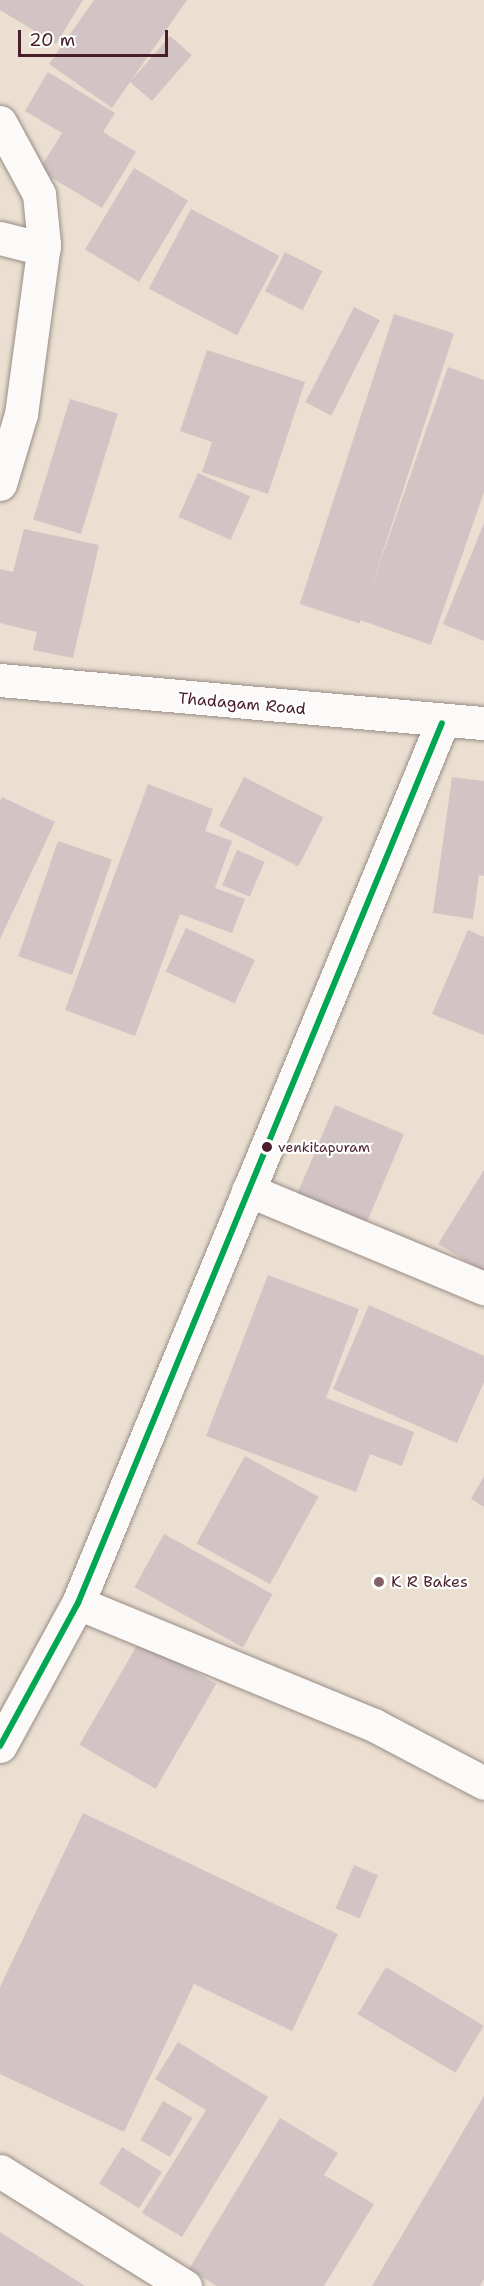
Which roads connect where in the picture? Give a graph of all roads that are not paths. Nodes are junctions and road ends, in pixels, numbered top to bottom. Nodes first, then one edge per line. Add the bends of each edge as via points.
1 (0, 122) edge
2 (0, 238) edge
3 (44, 249) junction
4 (10, 411) edge
5 (0, 484) edge
6 (0, 680) edge
7 (442, 723) junction
8 (484, 723) edge
9 (248, 1190) junction
10 (484, 1288) edge
11 (78, 1603) junction
12 (0, 1746) edge
13 (484, 1783) edge
14 (0, 2171) edge
15 (185, 2286) edge

1 - 3 main road via 39,195
2 - 3 main road
3 - 4 main road
4 - 5 main road
6 - 7 main road, Thadagam Road
7 - 8 main road, Thadagam Road
7 - 9 main road
9 - 10 main road
9 - 11 main road
11 - 12 main road
11 - 13 main road via 374,1725
14 - 15 main road

